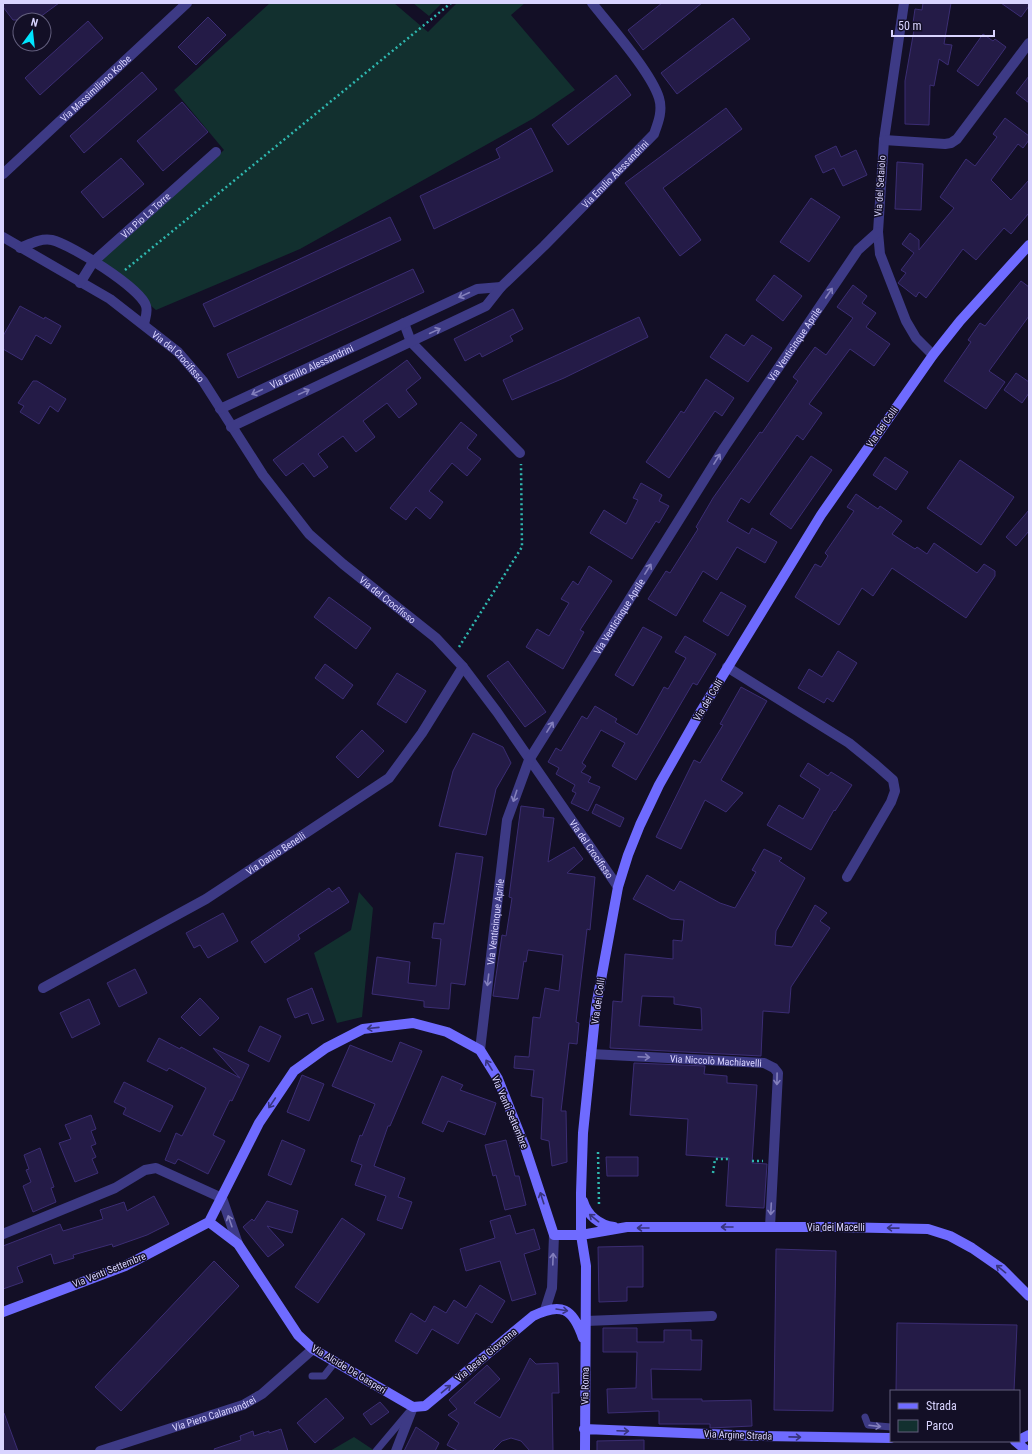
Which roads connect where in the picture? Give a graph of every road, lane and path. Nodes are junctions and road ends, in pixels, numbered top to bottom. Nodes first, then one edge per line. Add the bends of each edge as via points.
1 (187, 3) edge
2 (451, 3) edge
3 (592, 3) edge
4 (904, 3) edge
5 (1029, 43) edge
6 (884, 140) junction
7 (216, 152) dead end
8 (3, 174) edge
9 (878, 232) junction
10 (3, 237) edge
11 (1029, 245) edge
12 (20, 248) junction
13 (93, 262) junction
14 (116, 276) junction
15 (80, 283) junction
16 (501, 288) junction
17 (144, 324) junction
18 (404, 324) junction
19 (411, 342) junction
20 (933, 356) junction
21 (220, 409) junction
22 (231, 427) junction
23 (520, 453) joint
24 (453, 656) junction
25 (463, 667) junction
26 (727, 667) junction
27 (529, 760) junction
28 (847, 877) dead end
29 (618, 887) junction
30 (43, 988) dead end
31 (480, 1050) junction
32 (591, 1054) junction
33 (598, 1152) dead end
34 (729, 1159) dead end
35 (752, 1161) dead end
36 (761, 1161) dead end
37 (713, 1173) dead end
38 (581, 1194) junction
39 (222, 1198) junction
40 (602, 1210) dead end
41 (209, 1222) junction
42 (770, 1227) junction
43 (620, 1228) junction
44 (3, 1234) edge
45 (554, 1235) junction
46 (581, 1235) junction
47 (238, 1244) junction
48 (1029, 1296) edge
49 (545, 1310) junction
50 (3, 1312) edge
51 (712, 1316) dead end
52 (586, 1321) junction
53 (585, 1347) junction
54 (313, 1349) junction
55 (335, 1362) junction
56 (312, 1376) dead end
57 (413, 1406) junction
58 (865, 1417) dead end
59 (890, 1427) edge
60 (584, 1429) junction
61 (1029, 1435) edge
62 (890, 1438) edge
63 (1020, 1440) edge
64 (1016, 1442) edge
65 (100, 1451) edge
66 (376, 1451) edge
67 (396, 1451) edge
68 (585, 1451) edge
69 (1027, 1451) edge

1 - 8 street, Via Massimiliano Kolbe
2 - 14 path
3 - 16 street, Via Emilio Alessandrini via 655,88 661,110 658,123 654,134
4 - 6 street, Via del Setaiolo
5 - 6 street via 957,139 945,144
6 - 9 street, Via del Setaiolo
7 - 13 street, Via Pio La Torre
9 - 20 street, Via del Setaiolo via 880,254 906,321 916,338
27 -> 9 street, Via Venticinque Aprile via 724,448 858,250
10 - 12 street, Via del Crocifisso
11 - 20 main road, Via dei Colli via 960,321
12 - 13 street, Via del Crocifisso via 35,242 52,240
12 - 15 street, Via del Crocifisso
13 - 14 street, Via del Crocifisso
13 - 15 street, Via Pio La Torre
14 - 17 street, Via del Crocifisso via 146,305
15 - 17 street, Via del Crocifisso
16 -> 18 street, Via Emilio Alessandrini via 477,289
19 -> 16 street, Via Emilio Alessandrini via 486,306
17 - 21 street, Via del Crocifisso via 178,352 203,381
18 - 19 street
18 -> 21 street, Via Emilio Alessandrini
22 -> 19 street, Via Emilio Alessandrini
19 - 23 street
20 - 26 main road, Via dei Colli via 821,515
21 - 22 street, Via del Crocifisso
22 - 24 street, Via del Crocifisso via 263,475 309,534 436,638
23 - 24 path via 522,547
24 - 25 street, Via del Crocifisso
25 - 27 street, Via del Crocifisso
25 - 30 street, Via Danilo Benelli via 422,733 389,778 206,899
26 - 28 street via 848,743 893,780 895,791 891,802
26 - 29 main road, Via dei Colli via 659,785 640,825
27 - 29 street, Via del Crocifisso
27 -> 31 street, Via Venticinque Aprile via 507,820
29 - 32 main road, Via dei Colli
31 -> 39 main road, Via Venti Settembre via 448,1032 413,1023 364,1029 326,1048 294,1071 259,1123
45 -> 31 main road, Via Venti Settembre via 525,1147 498,1079
32 - 38 main road, Via dei Colli via 583,1133
32 -> 42 street, Via Niccolò Machiavelli via 764,1063 774,1068 778,1073
33 - 40 path via 599,1205
34 - 37 path via 715,1158
35 - 36 path
43 -> 38 main road, Via dei Macelli via 596,1220 584,1206
38 - 46 main road, Via dei Colli
39 - 41 main road, Via Venti Settembre
39 - 44 street via 156,1168 145,1170 115,1188
47 -> 39 street, Via Alcide De Gasperi
41 - 47 main road, Via Alcide De Gasperi
41 - 50 main road, Via Venti Settembre via 125,1266
42 -> 43 main road, Via dei Macelli
48 -> 42 main road, Via dei Macelli via 1001,1268 972,1248 950,1236 928,1229
43 - 46 main road, Via dei Macelli
45 - 46 main road, Via dei Macelli
49 -> 45 street via 552,1288
46 - 52 main road, Via Roma via 586,1266
47 - 54 main road, Via Alcide De Gasperi via 298,1335
49 -> 53 main road, Via Beata Giovanna via 568,1311 577,1323
57 -> 49 main road, Via Beata Giovanna via 425,1406 532,1316
51 - 52 street
52 - 53 main road, Via Roma
53 - 60 main road, Via Roma
54 - 55 main road, Via Alcide De Gasperi
54 - 65 street, Via Piero Calamandrei via 262,1394 243,1405
55 - 56 lane via 324,1376
55 - 57 main road, Via Alcide De Gasperi
57 - 66 lane
57 - 67 street
58 -> 59 lane via 868,1425
60 -> 62 main road, Via Argine Strada
60 - 68 main road, Via Roma
61 - 63 main road
64 - 69 main road

